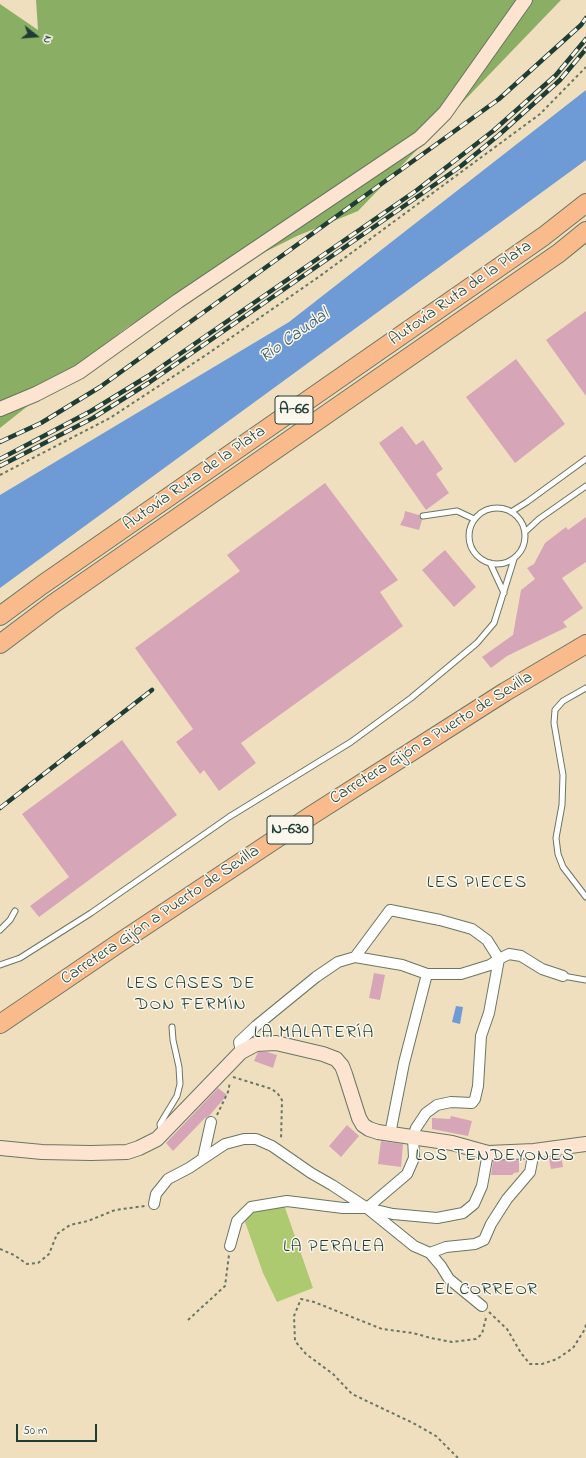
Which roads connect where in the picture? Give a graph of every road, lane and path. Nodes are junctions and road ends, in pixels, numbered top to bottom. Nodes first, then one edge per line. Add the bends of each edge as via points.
1 (525, 0) edge
2 (586, 67) edge
3 (586, 203) edge
4 (586, 231) edge
5 (0, 409) edge
6 (586, 458) edge
7 (0, 475) edge
8 (586, 486) edge
9 (511, 512) junction
10 (422, 516) dead end
11 (474, 519) junction
12 (525, 532) junction
13 (514, 559) junction
14 (490, 564) junction
15 (504, 593) junction
16 (0, 616) edge
17 (0, 644) edge
18 (586, 644) edge
19 (586, 688) edge
20 (586, 897) edge
21 (15, 911) dead end
22 (0, 930) edge
23 (354, 957) junction
24 (499, 959) junction
25 (0, 965) edge
26 (427, 974) junction
27 (563, 976) joint
28 (586, 980) edge
29 (0, 1024) edge
30 (172, 1027) dead end
31 (241, 1052) junction
32 (232, 1076) dead end
33 (228, 1092) dead end
34 (212, 1122) joint
35 (390, 1134) junction
36 (161, 1135) junction
37 (413, 1137) junction
38 (586, 1144) edge
39 (284, 1145) dead end
40 (0, 1148) edge
41 (534, 1151) junction
42 (488, 1153) junction
43 (203, 1158) junction
44 (154, 1204) joint
45 (368, 1208) junction
46 (230, 1246) joint
47 (0, 1249) edge
48 (430, 1253) junction
49 (482, 1306) junction
50 (188, 1320) dead end
51 (586, 1324) edge
52 (458, 1458) edge

1 - 5 street via 446,113 420,138 178,301 79,372
2 - 7 path via 540,114 257,320 110,418
3 - 16 highway, Autovía Ruta de la Plata / A-66 via 544,236 48,580
4 - 17 highway, Autovía Ruta de la Plata / A-66 via 559,253 53,604
6 - 9 lane
8 - 12 lane
9 - 11 lane via 493,508
9 - 12 lane via 521,521
10 - 11 lane via 457,511
11 - 14 lane via 469,540 480,559
12 - 13 lane via 524,544
13 - 14 lane via 501,564
13 - 15 lane
14 - 15 lane
15 - 25 lane via 494,623 486,633 411,698 351,742 229,817 90,913 20,958
18 - 29 highway, Carretera Gijón a Puerto de Sevilla / N-630 via 504,692 312,815
19 - 20 lane via 563,701 555,710 554,723 563,775 562,805 556,838 558,854 563,867
21 - 22 lane
23 - 24 street via 390,910 472,929 487,940
23 - 26 street via 402,965
23 - 31 street via 338,962 316,977 256,1026 239,1042
24 - 26 street via 490,965 461,974
24 - 27 street via 509,954 521,956 542,969
24 - 37 street via 489,1013 481,1036 475,1099 472,1103 451,1102 437,1105 426,1113
26 - 35 street via 404,1063
27 - 28 lane
30 - 36 lane via 180,1084 177,1096 160,1124
31 - 35 street via 256,1044 276,1043 336,1059 342,1066 355,1110 363,1125
31 - 36 street
32 - 39 path via 272,1089 278,1094 282,1100 281,1139
33 - 34 path
34 - 43 street
35 - 37 street
36 - 40 street via 127,1152 42,1152
37 - 42 street via 452,1143
37 - 45 street via 414,1158 407,1174
38 - 41 street
41 - 42 street
41 - 48 street via 530,1172 507,1199 484,1240 475,1244 446,1247
42 - 45 street via 482,1186 474,1204 463,1213 437,1218 393,1214
43 - 44 street via 168,1179 156,1194
43 - 45 street via 225,1144 256,1139 272,1146
44 - 47 path via 115,1210 88,1221 70,1224 57,1234 49,1254 38,1263 27,1264
45 - 46 street via 343,1208 287,1201 251,1207 237,1221
45 - 48 street via 414,1246
46 - 50 path via 225,1286
48 - 49 street via 449,1279
49 - 51 path via 507,1329 530,1364 542,1364 557,1359 573,1348
49 - 52 path via 486,1318 482,1334 476,1339 452,1342 382,1329 302,1299 294,1316 295,1340 306,1354 333,1374 352,1394 436,1436

